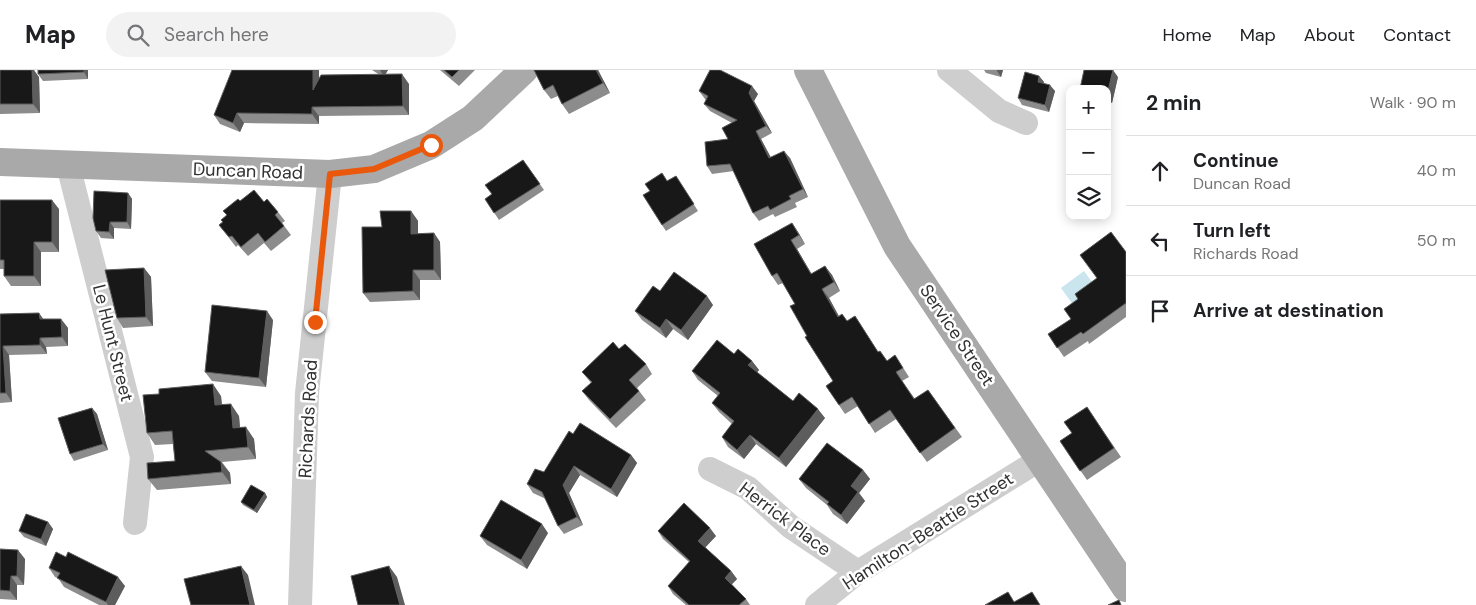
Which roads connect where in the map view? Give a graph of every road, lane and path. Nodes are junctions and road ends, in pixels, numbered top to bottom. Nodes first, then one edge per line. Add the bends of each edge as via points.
1 (524, 70) edge
2 (808, 70) edge
3 (949, 70) edge
4 (1026, 123) dead end
5 (0, 162) edge
6 (68, 165) junction
7 (330, 174) junction
8 (1040, 459) junction
9 (710, 469) dead end
10 (135, 523) dead end
11 (858, 572) junction
12 (1126, 588) edge
13 (300, 605) edge
14 (817, 605) edge

1 - 7 main road, Duncan Road via 473,118 431,145 374,169
2 - 8 main road, Service Street via 897,246
3 - 4 street via 999,111
5 - 6 main road, Duncan Road
6 - 7 main road, Duncan Road
6 - 10 street, Le Hunt Street via 142,457
7 - 13 street, Richards Road via 307,393
8 - 11 street, Hamilton-Beattie Street
8 - 12 main road, Service Street
9 - 11 street, Herrick Place via 748,488 791,526
11 - 14 street, Hamilton-Beattie Street

